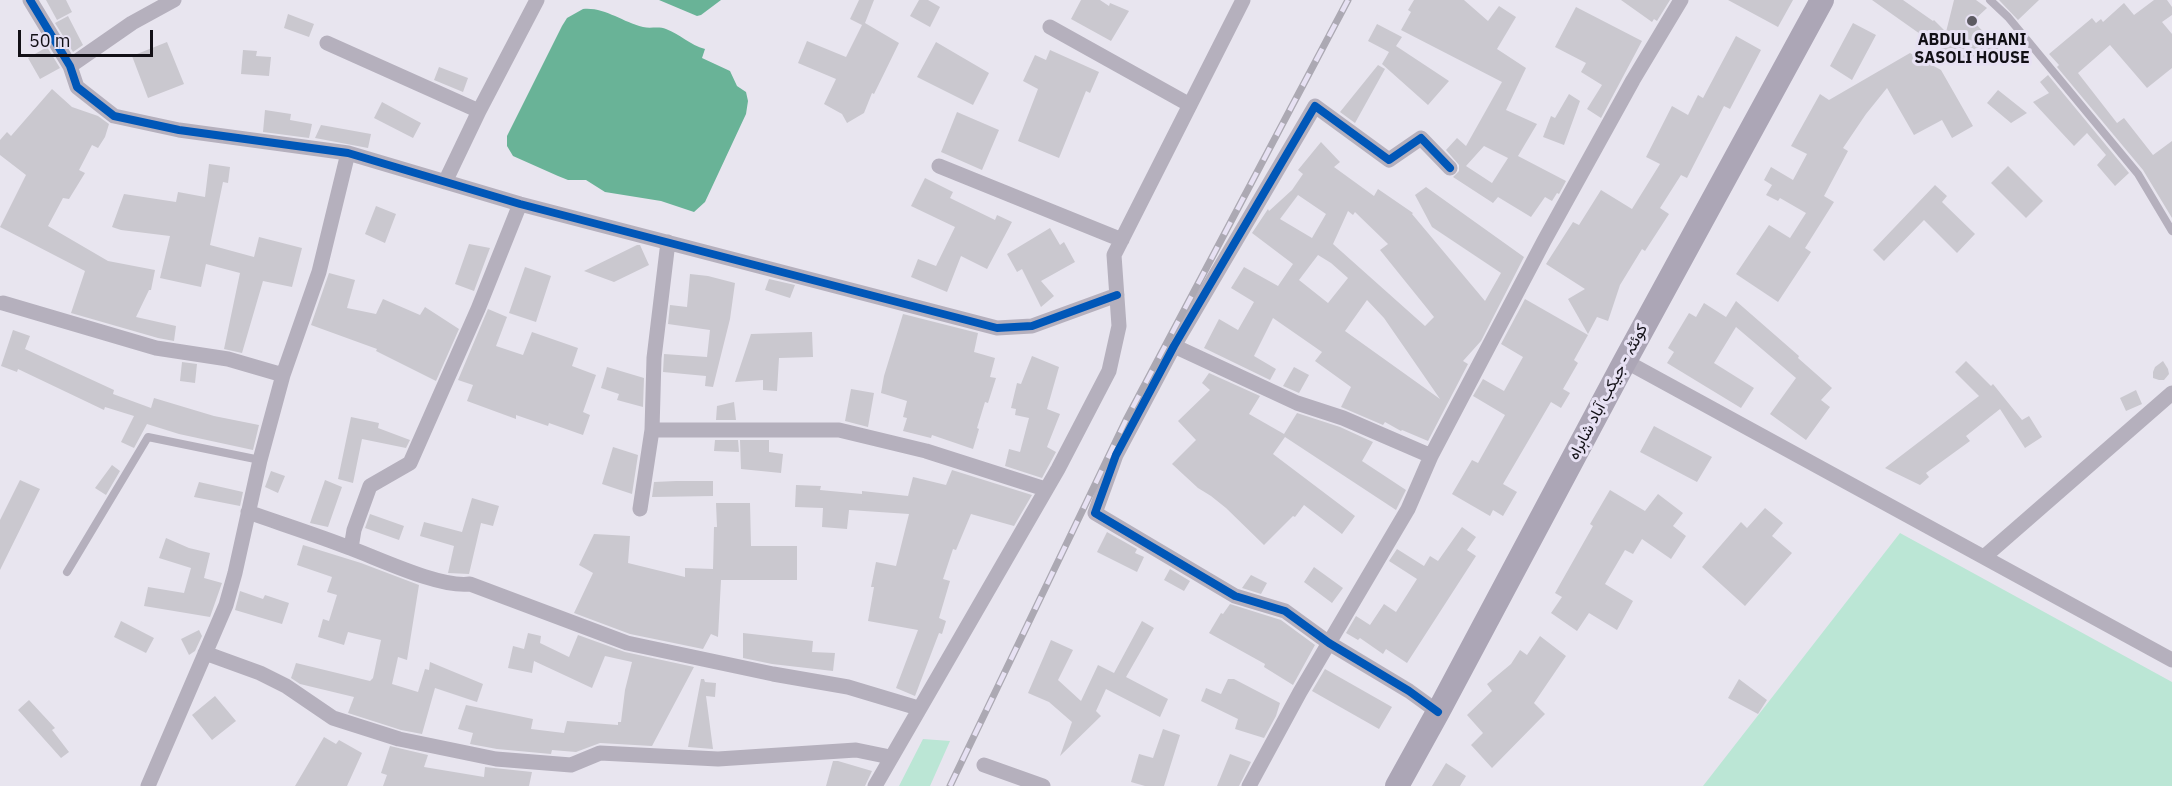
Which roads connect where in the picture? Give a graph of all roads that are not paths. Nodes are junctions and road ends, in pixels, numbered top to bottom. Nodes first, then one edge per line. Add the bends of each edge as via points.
1 (30, 0) edge
2 (174, 0) edge
3 (537, 0) edge
4 (1243, 0) edge
5 (1681, 0) edge
6 (1822, 0) edge
7 (1990, 0) edge
8 (1050, 27) dead end
9 (327, 43) dead end
10 (70, 66) junction
11 (1190, 105) junction
12 (479, 111) junction
13 (348, 153) junction
14 (939, 165) dead end
15 (1450, 168) dead end
16 (445, 182) junction
17 (520, 204) junction
18 (2172, 231) edge
19 (1122, 240) junction
20 (668, 242) junction
21 (1117, 295) junction
22 (3, 303) dead end
23 (1174, 346) junction
24 (1624, 361) junction
25 (283, 375) junction
26 (2172, 393) edge
27 (652, 430) junction
28 (1431, 456) junction
29 (260, 460) junction
30 (1045, 489) junction
31 (640, 509) dead end
32 (248, 513) junction
33 (351, 548) junction
34 (1984, 558) junction
35 (67, 572) dead end
36 (1329, 643) junction
37 (205, 653) junction
38 (2172, 660) edge
39 (918, 708) junction
40 (1438, 712) junction
41 (890, 757) junction
42 (984, 765) dead end
43 (148, 786) edge
44 (875, 786) edge
45 (1043, 786) edge
46 (1249, 786) edge
47 (1397, 786) edge

1 - 10 street
2 - 10 street via 132,23
3 - 12 street
4 - 11 street
5 - 28 street via 1549,231
6 - 24 highway, کوئٹہ - جیکب آباد شاہراہ
7 - 18 lane via 2138,174
8 - 11 street
9 - 12 street
10 - 13 street via 77,87 114,116 179,130
11 - 19 street
12 - 16 street
13 - 16 street
13 - 25 street via 319,272
14 - 19 street
15 - 23 street via 1421,138 1389,160 1315,106
16 - 17 street
17 - 20 street
17 - 33 street via 410,463 370,486
19 - 21 street via 1114,255
20 - 21 street via 997,328 1032,326
20 - 27 street via 654,358
21 - 30 street via 1119,326 1109,371
22 - 25 street via 156,348 228,359
23 - 28 street via 1297,403
23 - 36 street via 1116,455 1095,513 1235,596 1285,611
24 - 34 street
24 - 40 highway, کوئٹہ - جیکب آباد شاہراہ
25 - 29 street
26 - 34 street
27 - 30 street via 839,430 927,451
27 - 31 street
28 - 36 street via 1408,509
29 - 32 street
29 - 35 lane via 148,437
30 - 39 street
32 - 33 street
32 - 37 street via 226,605
33 - 39 street via 410,571 460,585 470,584 627,643 848,687
34 - 38 street
36 - 40 street
36 - 46 street
37 - 41 street via 286,686 333,718 399,739 495,759 571,765 600,753 718,759 856,750
37 - 43 street
39 - 41 street
40 - 47 highway, کوئٹہ - جیکب آباد شاہراہ
41 - 44 street
42 - 45 street

